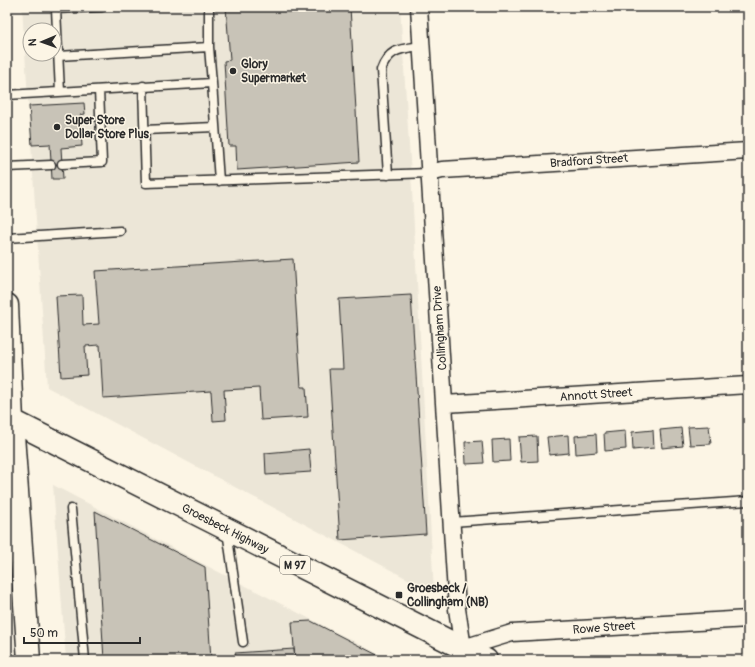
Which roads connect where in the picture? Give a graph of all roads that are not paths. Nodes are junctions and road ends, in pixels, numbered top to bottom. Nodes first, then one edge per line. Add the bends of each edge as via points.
1 (102, 7) edge
2 (209, 7) edge
3 (419, 7) edge
4 (57, 22) edge
5 (421, 46) junction
6 (209, 47) junction
7 (62, 56) edge
8 (58, 62) edge
9 (212, 83) junction
10 (142, 86) junction
11 (99, 90) junction
12 (60, 92) junction
13 (7, 94) edge
14 (216, 126) junction
15 (144, 130) junction
16 (748, 151) edge
17 (62, 164) dead end
18 (52, 165) dead end
19 (7, 167) edge
20 (430, 173) junction
21 (388, 175) junction
22 (219, 180) junction
23 (120, 231) dead end
24 (7, 238) edge
25 (7, 305) edge
26 (748, 385) edge
27 (444, 404) junction
28 (10, 420) edge
29 (748, 501) edge
30 (71, 510) dead end
31 (452, 522) junction
32 (227, 530) junction
33 (748, 619) edge
34 (243, 642) dead end
35 (463, 648) junction
36 (29, 660) edge
37 (85, 660) edge
38 (486, 660) edge

1 - 4 lane via 56,9
2 - 6 lane
3 - 5 street, Collingham Drive
5 - 20 street, Collingham Drive
5 - 21 lane via 390,53 381,70
6 - 7 lane
6 - 9 lane
8 - 12 lane
9 - 10 lane
9 - 14 lane
10 - 11 lane
10 - 15 lane
11 - 12 lane
11 - 17 lane via 102,162
12 - 13 lane
14 - 15 lane
14 - 22 lane
15 - 22 lane via 146,183
16 - 20 street, Bradford Street via 442,170
18 - 19 lane
20 - 21 lane
20 - 27 street, Collingham Drive
21 - 22 lane
23 - 24 lane
25 - 28 main road
26 - 27 street, Annott Street
27 - 31 street, Collingham Drive
28 - 32 main road, Groesbeck Highway / M 97
28 - 36 main road
29 - 31 lane
30 - 37 lane
31 - 35 street, Collingham Drive via 457,609
32 - 34 lane
32 - 35 main road, Groesbeck Highway / M 97
33 - 35 street, Rowe Street via 512,633
35 - 38 main road, Groesbeck Highway / M 97

